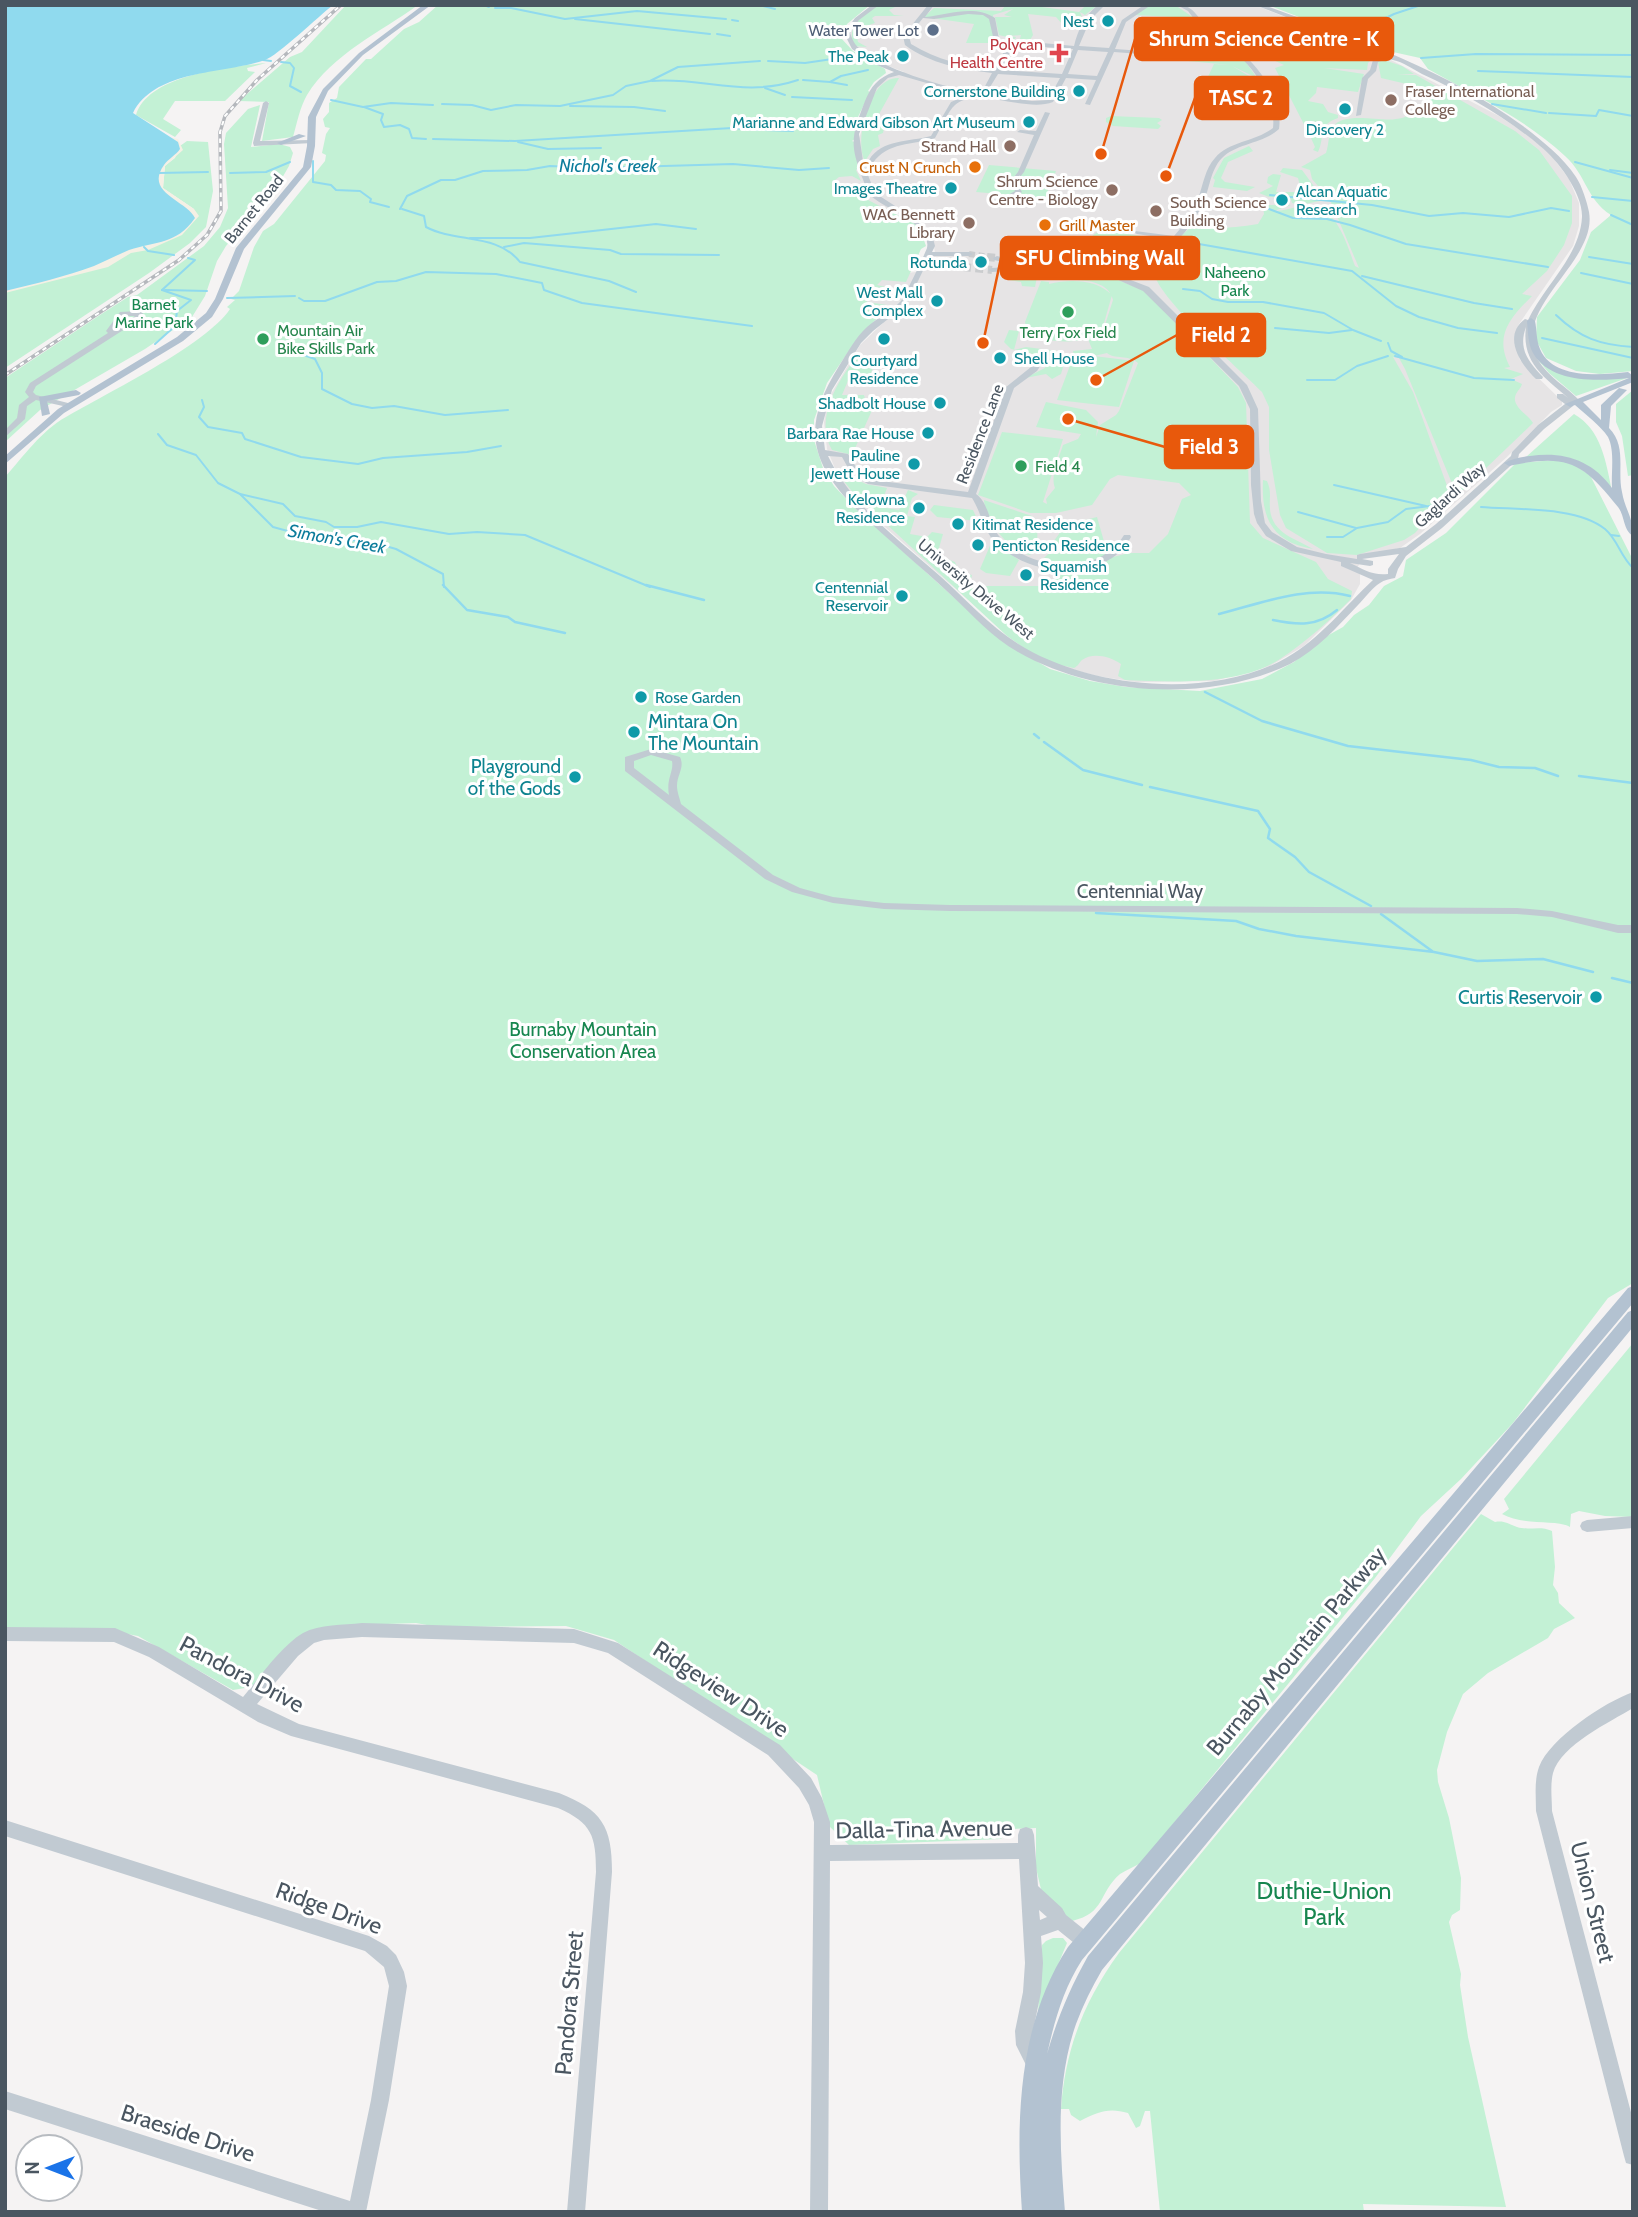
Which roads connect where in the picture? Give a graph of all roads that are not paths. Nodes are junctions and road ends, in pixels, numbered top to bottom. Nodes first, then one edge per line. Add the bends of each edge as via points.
1 (422, 5) edge
2 (428, 5) edge
3 (876, 5) edge
4 (931, 5) edge
5 (1102, 5) edge
6 (1108, 5) edge
7 (1148, 5) edge
8 (1181, 5) edge
9 (1258, 5) edge
10 (1291, 17) junction
11 (926, 18) dead end
12 (1281, 21) junction
13 (1303, 21) junction
14 (1012, 43) junction
15 (1076, 47) junction
16 (1112, 50) junction
17 (1186, 56) junction
18 (1243, 56) junction
19 (1390, 57) junction
20 (997, 70) junction
21 (891, 72) junction
22 (901, 72) joint
23 (1063, 75) junction
24 (1099, 78) junction
25 (974, 96) junction
26 (266, 103) dead end
27 (1088, 104) dead end
28 (1047, 113) dead end
29 (1359, 115) dead end
30 (1020, 132) dead end
31 (1038, 133) junction
32 (304, 142) junction
33 (281, 143) joint
34 (860, 163) junction
35 (1007, 201) dead end
36 (1137, 232) dead end
37 (1175, 238) junction
38 (969, 254) tunnel mouth
39 (927, 257) junction
40 (997, 258) tunnel mouth
41 (1150, 261) junction
42 (963, 267) tunnel mouth
43 (1036, 268) junction
44 (1140, 269) junction
45 (992, 270) tunnel mouth
46 (1097, 274) junction
47 (1123, 279) junction
48 (1153, 293) junction
49 (1532, 318) junction
50 (108, 334) dead end
51 (1040, 360) dead end
52 (1633, 377) edge
53 (1633, 386) edge
54 (1622, 390) junction
55 (76, 393) junction
56 (38, 398) junction
57 (64, 405) junction
58 (1575, 405) junction
59 (45, 414) junction
60 (1605, 427) junction
61 (5, 435) edge
62 (5, 450) edge
63 (823, 454) junction
64 (1512, 460) junction
65 (5, 461) edge
66 (1615, 466) junction
67 (971, 495) junction
68 (1620, 506) junction
69 (1633, 533) edge
70 (1127, 537) dead end
71 (1407, 552) junction
72 (1331, 558) junction
73 (1372, 562) junction
74 (1393, 569) junction
75 (1363, 573) junction
76 (1379, 579) junction
77 (1356, 601) junction
78 (676, 804) junction
79 (1633, 929) edge
80 (1633, 1292) edge
81 (1633, 1316) edge
82 (1633, 1522) edge
83 (1587, 1526) dead end
84 (5, 1634) edge
85 (1633, 1699) edge
86 (246, 1705) junction
87 (578, 1808) joint
88 (5, 1828) edge
89 (823, 1853) junction
90 (1030, 1890) junction
91 (1060, 1921) junction
92 (1033, 1931) junction
93 (1085, 1941) junction
94 (1095, 1963) junction
95 (1034, 2063) junction
96 (5, 2100) edge
97 (1633, 2156) edge
98 (356, 2212) edge
99 (576, 2212) edge
100 (819, 2212) edge
101 (1033, 2212) edge
102 (1054, 2212) edge

1 - 32 main road, Barnet Road via 331,76 312,100
2 - 32 main road, Barnet Road via 337,76 318,101
3 - 21 street via 850,26 848,40 860,54
4 - 20 street via 906,36 908,46 939,62
5 - 15 street via 1084,23
6 - 15 street via 1093,18
7 - 16 street via 1124,21
8 - 17 street via 1197,19
9 - 10 street
10 - 12 street
10 - 13 street
11 - 14 street via 962,12 990,16 996,40
12 - 13 street
12 - 18 street via 1271,28 1268,42
13 - 19 street
14 - 15 street
14 - 20 street
15 - 16 street
15 - 23 street
16 - 17 street
16 - 24 street
17 - 18 street
18 - 37 street via 1259,73 1278,125 1266,136 1218,158 1192,219
19 - 29 street via 1375,61 1365,78
19 - 49 street via 1528,131 1557,155 1576,180 1586,212 1583,239
20 - 23 street
20 - 25 street via 985,91
21 - 22 street
21 - 34 street via 874,87 858,128
22 - 25 street
23 - 24 street
23 - 25 street via 1050,102
24 - 27 street
25 - 34 street via 953,103 933,137 882,149 871,162
26 - 33 street via 256,144
28 - 31 street
30 - 31 street
31 - 35 street via 1013,182 1017,190
32 - 33 main road
32 - 55 main road, Barnet Road via 292,175 229,251 212,299 201,314 172,338
32 - 57 main road, Barnet Road via 304,171 240,248 209,315 180,340
34 - 39 street via 872,194 925,229 930,239
36 - 37 street
37 - 41 street
38 - 39 street
39 - 42 street
39 - 63 street, University Drive West via 904,302 870,329 828,390 818,426
40 - 43 street, Gaglardi Way
41 - 44 street
41 - 48 street via 1146,278
43 - 45 street, Gaglardi Way
43 - 46 street, Gaglardi Way
44 - 46 street
44 - 47 street
46 - 47 street, Gaglardi Way
47 - 48 street, Gaglardi Way
48 - 72 street, Gaglardi Way via 1250,397 1258,511 1264,528 1289,546
49 - 52 main road via 1537,352 1552,366 1584,376
49 - 58 street via 1526,319 1517,337 1521,357
50 - 56 street via 33,385 29,392
51 - 67 street, Residence Lane via 1031,373 1010,387
52 - 58 main road, Gaglardi Way
53 - 54 main road, Gaglardi Way
54 - 58 main road, Gaglardi Way
54 - 60 main road via 1606,405
55 - 56 main road
55 - 57 main road, Barnet Road
56 - 57 street
56 - 59 main road
56 - 61 street via 23,405 22,417
57 - 59 main road, Barnet Road
57 - 65 main road, Barnet Road
58 - 60 main road
58 - 64 street, Gaglardi Way
58 - 66 main road via 1603,437
59 - 62 main road, Barnet Road
60 - 66 main road via 1616,449
63 - 67 street via 847,456 855,473 871,482
63 - 77 street, University Drive West via 863,511 1007,640 1033,656 1088,676 1153,686 1245,677 1301,653
64 - 68 main road via 1546,457 1577,462 1598,476
64 - 71 street, Gaglardi Way
66 - 68 main road
67 - 70 street, Residence Lane via 978,498 986,524 1000,543 1051,568 1087,567 1121,549
68 - 69 main road
71 - 72 street
71 - 73 street, Gaglardi Way
71 - 74 street, Gaglardi Way
72 - 73 street, Gaglardi Way
72 - 75 street, Gaglardi Way
73 - 74 street
73 - 75 street via 1363,566
74 - 76 street via 1392,576
75 - 76 street, Gaglardi Way
75 - 77 street
76 - 77 street, University Drive West
78 - 78 street, Centennial Way via 672,785 676,760 652,752 629,759 629,769
78 - 79 street, Centennial Way via 781,884 850,903 959,908 1517,911
80 - 93 main road, Burnaby Mountain Parkway
81 - 94 main road
82 - 83 street
84 - 86 street, Pandora Drive via 115,1635
85 - 97 street, Union Street via 1555,1753 1543,1789 1544,1811
86 - 87 street, Pandora Drive via 297,1731
86 - 89 street, Ridgeview Drive via 293,1651 324,1633 548,1634 596,1641 774,1750 805,1783 816,1803
87 - 99 street, Pandora Street via 597,1825 605,1848
88 - 98 street, Ridge Drive via 369,1944 389,1958 398,1986
89 - 90 street, Dalla-Tina Avenue via 1026,1843
89 - 100 street, Ridgeview Drive
90 - 91 street
90 - 92 street
91 - 92 street
91 - 93 street
92 - 95 street via 1032,1992 1024,2031
93 - 94 main road
93 - 95 main road, Burnaby Mountain Parkway via 1053,1999
94 - 102 main road via 1068,2014 1055,2058 1049,2132
95 - 101 main road, Burnaby Mountain Parkway via 1029,2136
96 - 98 street, Braeside Drive

